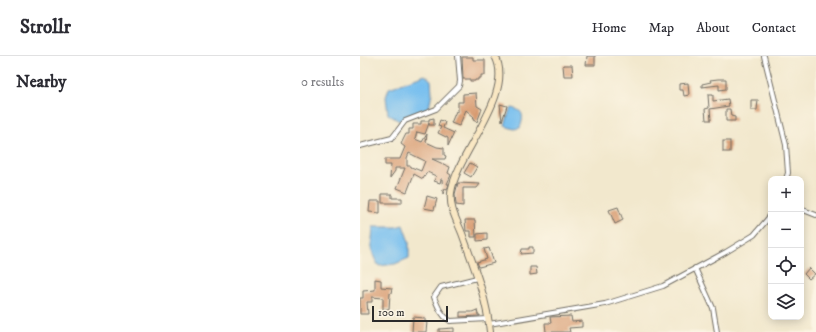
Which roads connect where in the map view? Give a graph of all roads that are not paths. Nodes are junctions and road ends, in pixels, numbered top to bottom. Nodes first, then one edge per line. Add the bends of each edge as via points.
1 (458, 56) edge
2 (495, 56) edge
3 (764, 56) edge
4 (360, 146) edge
5 (787, 176) edge
6 (804, 210) edge
7 (816, 215) edge
8 (768, 219) edge
9 (695, 268) junction
10 (477, 278) junction
11 (489, 321) junction
12 (490, 332) edge
13 (717, 332) edge

1 - 4 street via 459,86 436,109 405,121 392,138
2 - 10 main road via 500,74 489,112 454,180 450,194 451,208
3 - 5 street via 786,145
6 - 7 street
8 - 9 street via 754,235
9 - 11 street via 663,286 605,304
9 - 13 street via 713,308
10 - 11 main road
10 - 11 street via 441,287 434,296 438,309 450,321
11 - 12 main road

